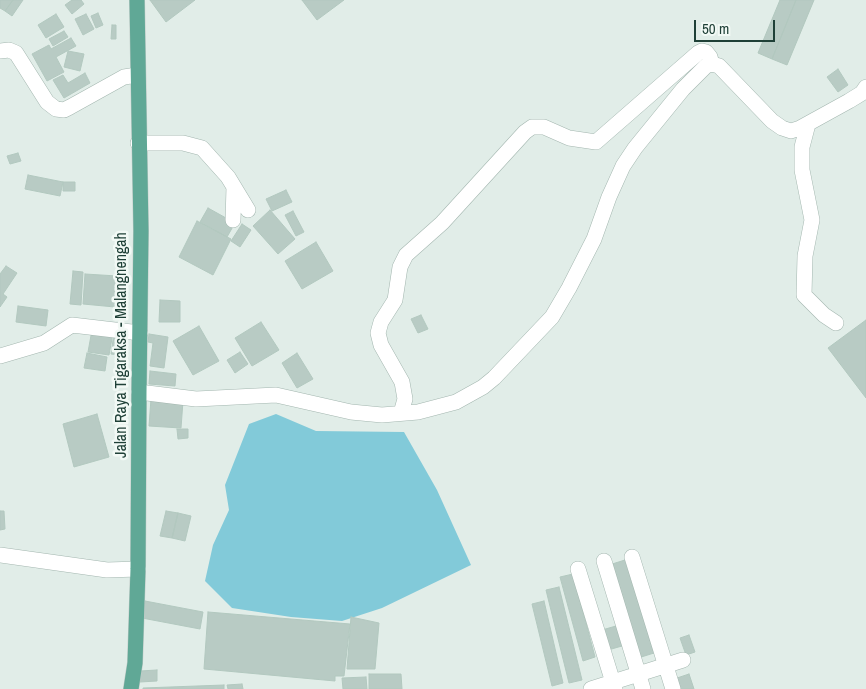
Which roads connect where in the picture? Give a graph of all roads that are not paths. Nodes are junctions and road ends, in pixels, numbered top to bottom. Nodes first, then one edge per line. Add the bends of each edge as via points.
1 (137, 0) edge
2 (0, 51) edge
3 (712, 64) junction
4 (137, 75) junction
5 (866, 87) edge
6 (859, 101) edge
7 (808, 124) junction
8 (138, 143) junction
9 (234, 187) junction
10 (248, 210) dead end
11 (233, 220) dead end
12 (836, 323) dead end
13 (140, 333) junction
14 (0, 356) edge
15 (139, 392) junction
16 (401, 413) junction
17 (0, 555) edge
18 (632, 557) dead end
19 (604, 561) dead end
20 (578, 569) dead end
21 (138, 570) junction
22 (683, 660) dead end
23 (665, 665) junction
24 (638, 673) junction
25 (614, 685) edge
26 (131, 689) edge
27 (591, 689) edge
28 (643, 689) edge
29 (672, 689) edge

1 - 4 main road, Jalan Raya Tigaraksa - Malangnengah
2 - 4 street via 9,50 19,56 32,81 56,109 64,110 124,77
3 - 7 street via 726,71 778,125 792,131
3 - 16 street via 693,77 623,166 591,246 548,322 483,387 446,406
3 - 16 street via 706,52 698,53 596,142 574,139 539,126 529,129 463,203 406,255 400,267 395,300 378,333 380,345 402,382 405,399
4 - 8 main road, Jalan Raya Tigaraksa - Malangnengah
5 - 6 street
6 - 7 street
7 - 12 street via 802,147 802,170 812,220 804,256 804,295
8 - 9 street via 196,145 205,151
8 - 13 main road, Jalan Raya Tigaraksa - Malangnengah
9 - 10 street
9 - 11 street
13 - 14 street via 72,325 44,343
13 - 15 main road, Jalan Raya Tigaraksa - Malangnengah
15 - 16 street via 196,399 276,395 351,412
15 - 21 main road, Jalan Raya Tigaraksa - Malangnengah
17 - 21 street via 107,570
18 - 23 street
19 - 24 street
20 - 25 street
21 - 26 main road, Jalan Raya Tigaraksa - Malangnengah
22 - 23 street
23 - 24 street
23 - 29 street
24 - 25 street
24 - 28 street
25 - 27 street

